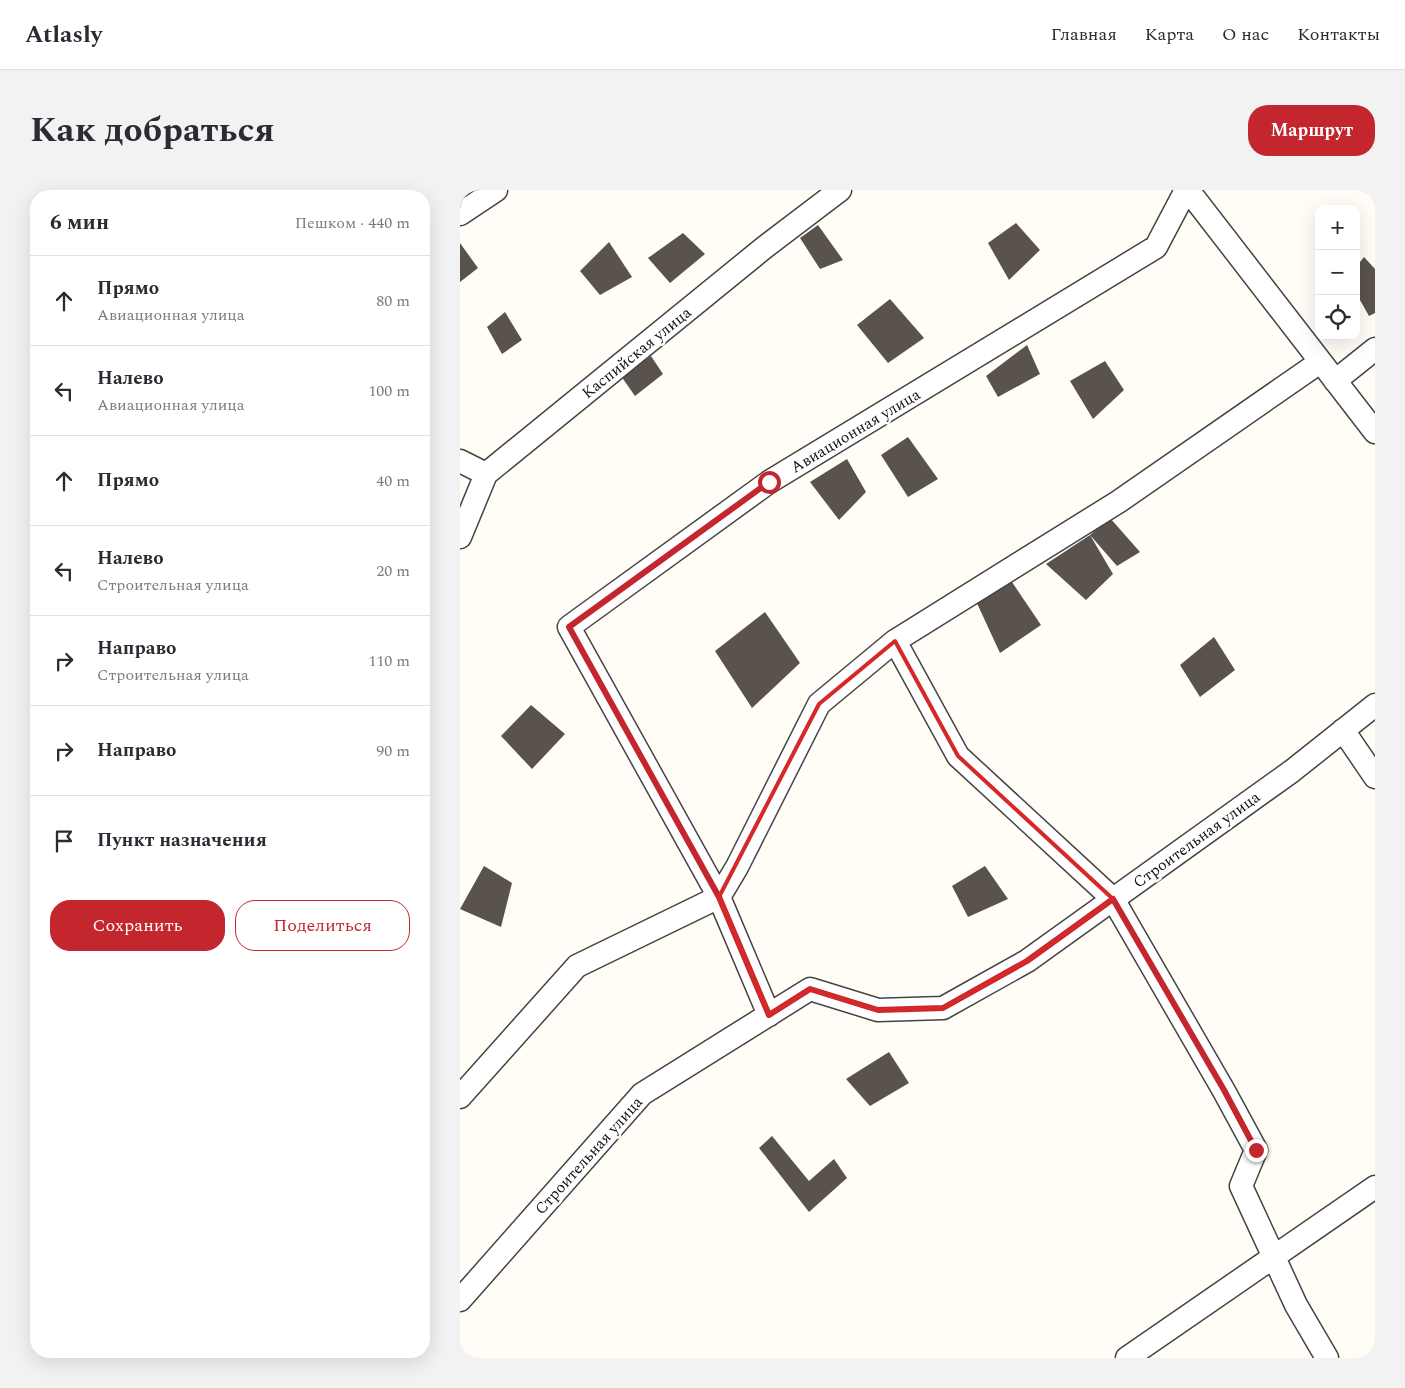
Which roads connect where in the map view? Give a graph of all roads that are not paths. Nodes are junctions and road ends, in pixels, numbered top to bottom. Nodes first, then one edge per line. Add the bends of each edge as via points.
1 (496, 190) edge
2 (840, 190) edge
3 (1187, 190) edge
4 (460, 214) edge
5 (1375, 349) edge
6 (1320, 362) junction
7 (1335, 380) junction
8 (1375, 432) edge
9 (460, 461) edge
10 (486, 474) junction
11 (460, 537) edge
12 (894, 640) junction
13 (1375, 705) edge
14 (1343, 730) junction
15 (1375, 777) edge
16 (719, 897) junction
17 (1113, 899) junction
18 (769, 1015) junction
19 (460, 1097) edge
20 (1375, 1187) edge
21 (1274, 1257) junction
22 (460, 1300) edge
23 (1127, 1358) edge
24 (1327, 1358) edge

1 - 4 street
2 - 10 street, Каспийская улица
3 - 6 street
3 - 16 street, Авиационная улица via 1156,247 769,482 569,627
5 - 7 street
6 - 7 street
6 - 12 street via 1118,502
7 - 8 street
9 - 10 street
10 - 11 street, Каспийская улица
12 - 16 street via 819,704
12 - 17 street via 958,756
13 - 14 street, Строительная улица
14 - 15 street
14 - 17 street, Строительная улица
16 - 18 street
16 - 19 street via 577,966
17 - 18 street, Строительная улица via 1027,961 943,1008 878,1010 810,989
17 - 21 street via 1256,1150 1242,1186
18 - 22 street, Строительная улица via 642,1094
20 - 21 street
21 - 23 street
21 - 24 street via 1296,1305

